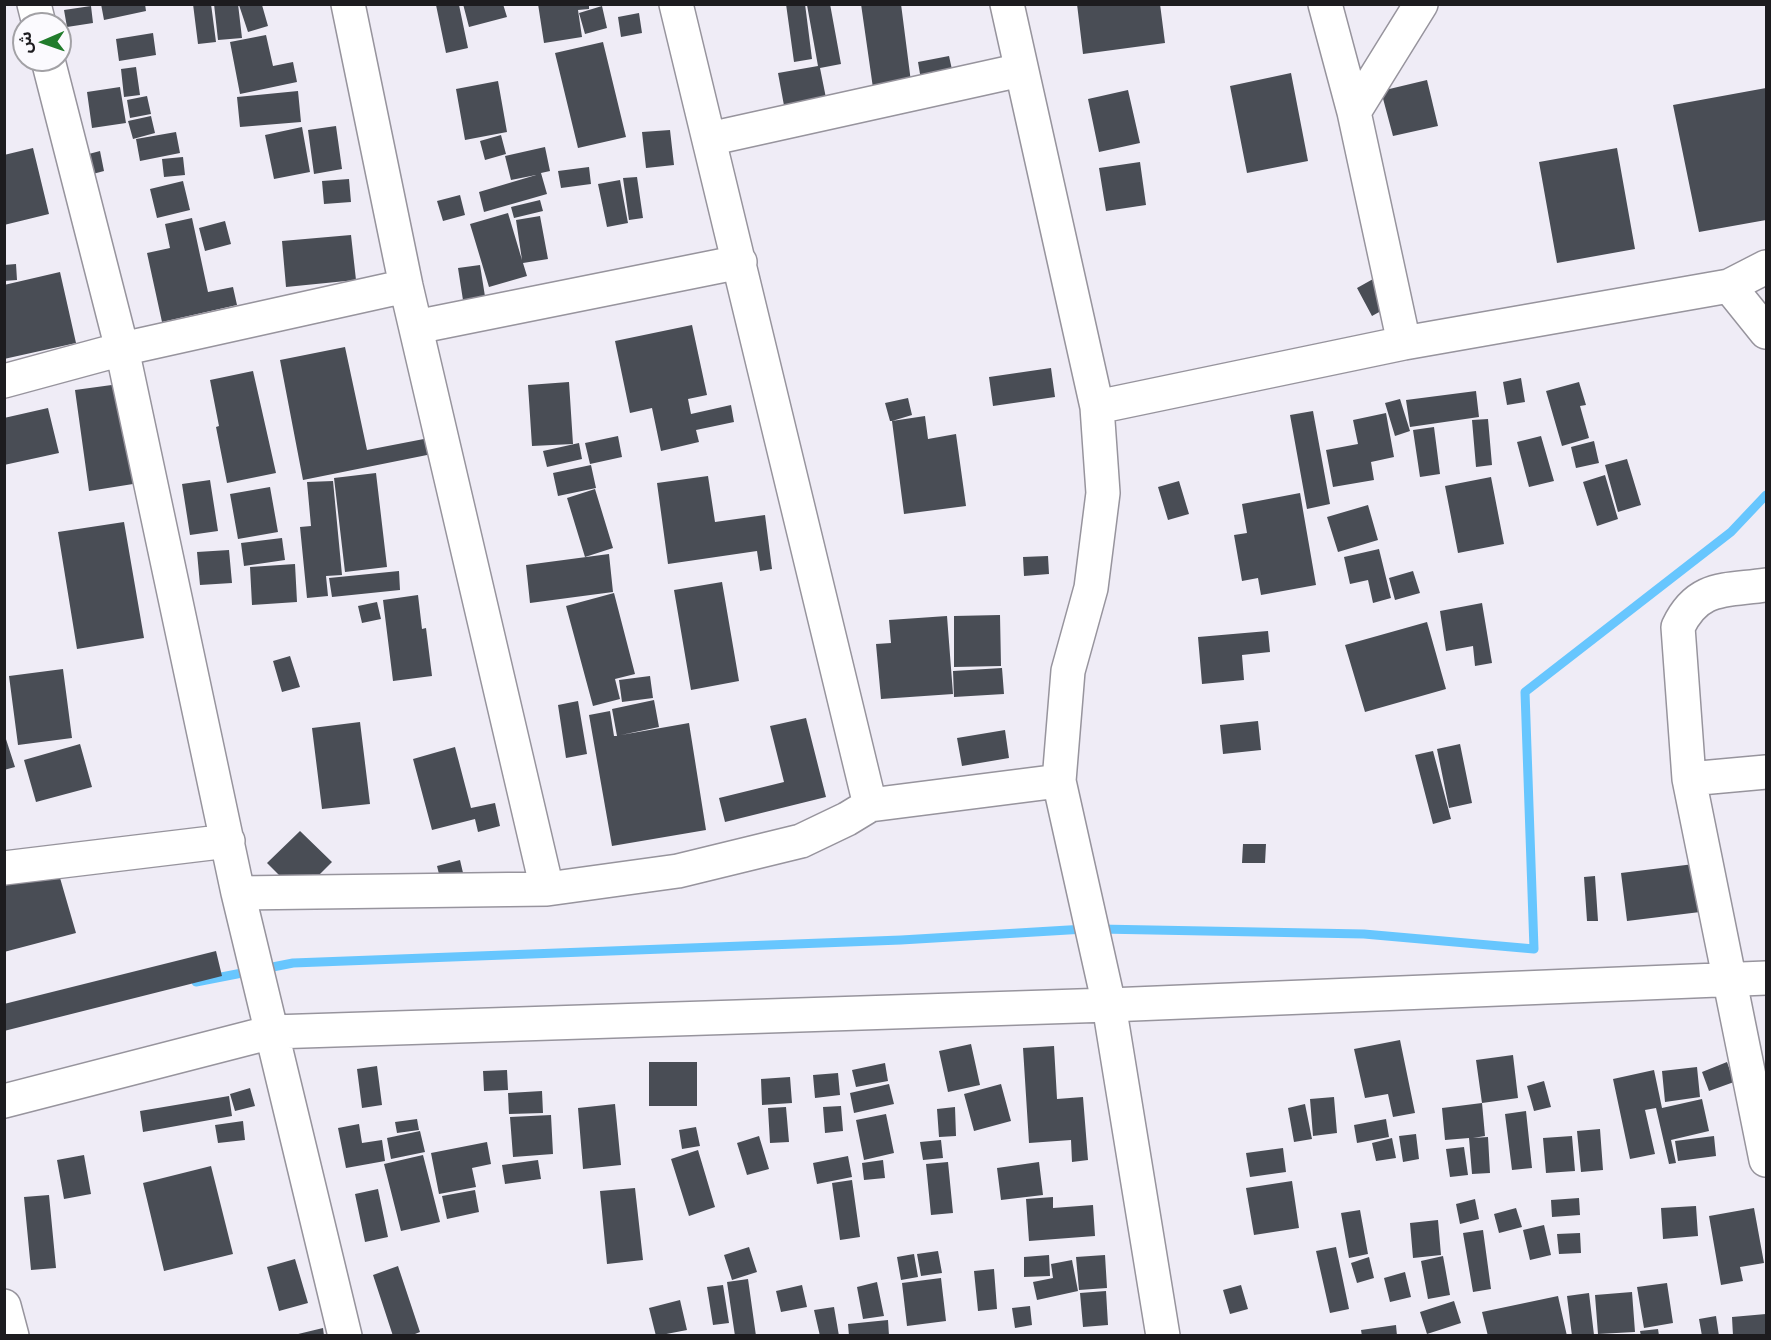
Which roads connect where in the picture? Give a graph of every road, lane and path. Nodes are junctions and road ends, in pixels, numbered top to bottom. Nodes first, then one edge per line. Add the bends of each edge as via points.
1 (348, 4) edge
2 (676, 4) edge
3 (1007, 4) edge
4 (1325, 4) edge
5 (1421, 4) edge
6 (1021, 70) junction
7 (51, 72) edge
8 (1354, 112) junction
9 (709, 139) junction
10 (740, 262) junction
11 (1767, 267) edge
12 (406, 286) junction
13 (1729, 286) junction
14 (416, 327) junction
15 (1767, 332) edge
16 (1404, 343) junction
17 (122, 349) junction
18 (4, 381) edge
19 (1097, 407) junction
20 (1767, 585) edge
21 (1767, 772) edge
22 (1689, 779) junction
23 (1059, 781) junction
24 (870, 805) junction
25 (228, 841) junction
26 (4, 868) edge
27 (547, 889) junction
28 (241, 906) junction
29 (1767, 978) edge
30 (1728, 981) junction
31 (1106, 994) junction
32 (272, 1032) junction
33 (4, 1101) edge
34 (1767, 1160) edge
35 (4, 1306) edge
36 (12, 1335) edge
37 (345, 1335) edge
38 (1163, 1335) edge

1 - 12 street
2 - 9 street
3 - 6 street
4 - 8 street
5 - 8 street
6 - 9 street
6 - 19 street
7 - 17 street
8 - 16 street
9 - 10 street
10 - 14 street
10 - 24 street
11 - 13 street
12 - 14 street
12 - 17 street
13 - 15 street
13 - 16 street
14 - 27 street
16 - 19 street
17 - 18 street
17 - 25 street
19 - 23 street via 1103,493 1091,588 1068,671
20 - 22 street via 1706,594 1688,607 1678,627
21 - 22 street
22 - 30 street
23 - 24 street
23 - 31 street
24 - 27 street via 801,841 741,857 678,871
25 - 26 street
25 - 28 street
27 - 28 street
28 - 32 street
29 - 30 street
30 - 31 street
30 - 34 street
31 - 32 street
31 - 38 street
32 - 33 street
32 - 37 street
35 - 36 street

